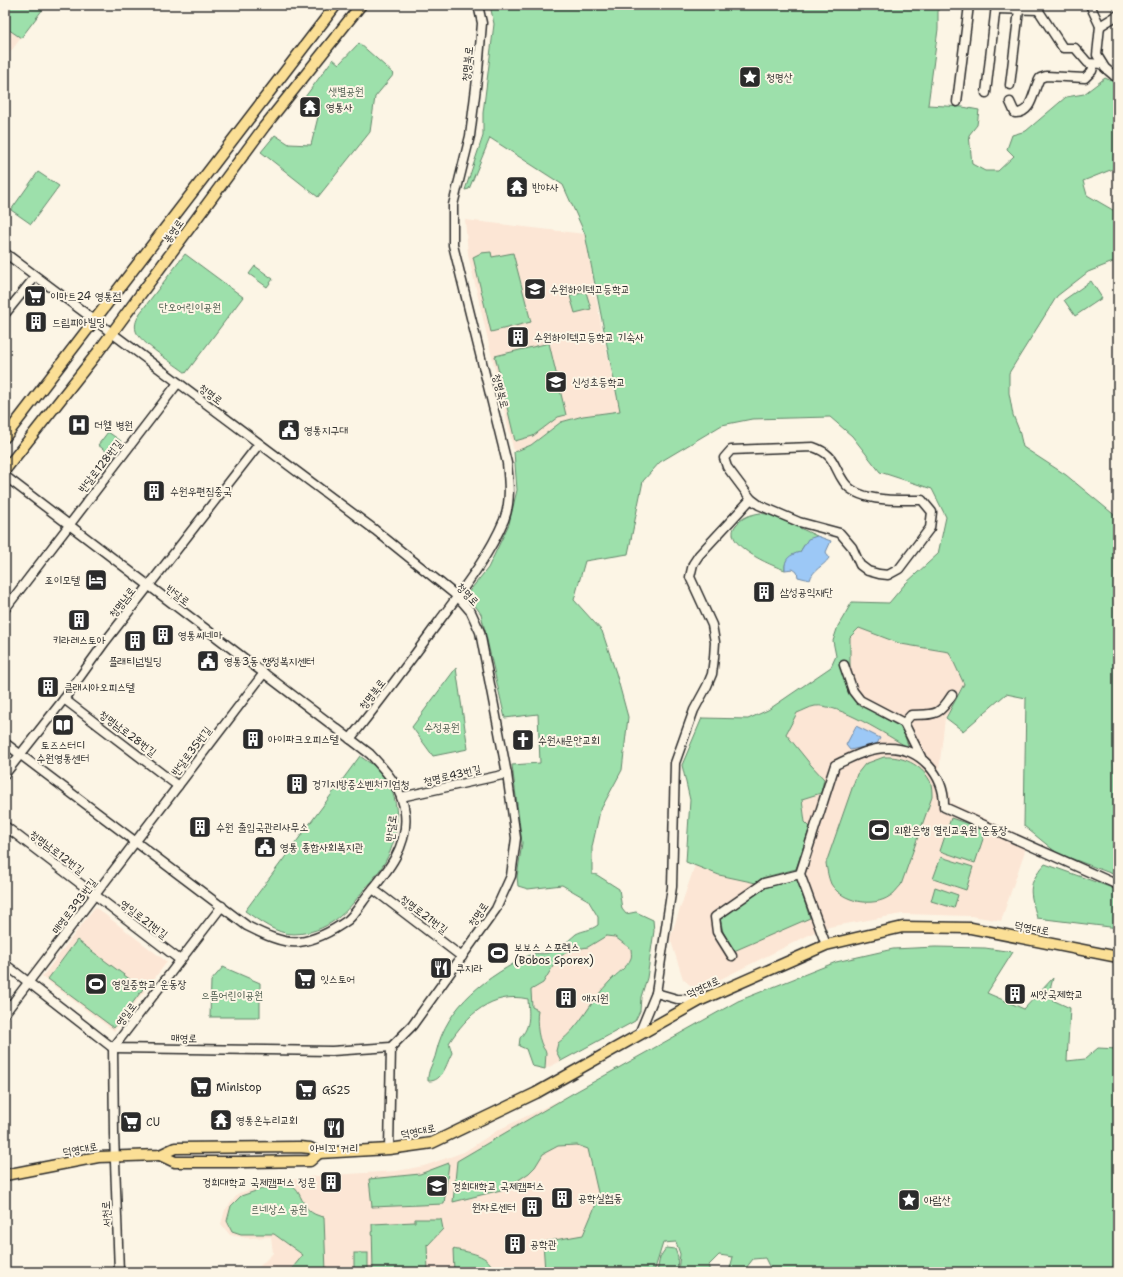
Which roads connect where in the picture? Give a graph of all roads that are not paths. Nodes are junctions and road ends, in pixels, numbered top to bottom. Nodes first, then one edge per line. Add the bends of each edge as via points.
1 (336, 5) edge
2 (361, 5) edge
3 (478, 5) edge
4 (969, 5) edge
5 (1090, 5) edge
6 (996, 7) edge
7 (1037, 8) edge
8 (1019, 10) junction
9 (1118, 15) edge
10 (1100, 26) junction
11 (1098, 64) junction
12 (1118, 79) edge
13 (1010, 85) dead end
14 (986, 93) dead end
15 (958, 102) dead end
16 (1010, 102) dead end
17 (5, 253) edge
18 (36, 277) junction
19 (5, 314) edge
20 (95, 320) junction
21 (112, 332) junction
22 (178, 383) junction
23 (5, 437) edge
24 (259, 444) junction
25 (5, 470) edge
26 (5, 476) edge
27 (751, 499) junction
28 (68, 525) junction
29 (148, 586) junction
30 (458, 597) junction
31 (5, 609) edge
32 (844, 666) dead end
33 (264, 673) junction
34 (952, 695) dead end
35 (64, 699) junction
36 (904, 722) junction
37 (350, 739) junction
38 (5, 743) edge
39 (20, 754) junction
40 (921, 757) junction
41 (5, 774) edge
42 (507, 774) junction
43 (178, 786) junction
44 (401, 797) junction
45 (5, 826) edge
46 (136, 842) junction
47 (800, 874) junction
48 (1118, 885) edge
49 (373, 889) junction
50 (95, 895) junction
51 (222, 906) junction
52 (826, 945) junction
53 (732, 956) dead end
54 (462, 957) junction
55 (1118, 957) edge
56 (180, 960) junction
57 (5, 964) edge
58 (29, 983) junction
59 (656, 993) junction
60 (701, 1000) junction
61 (5, 1013) edge
62 (639, 1034) junction
63 (391, 1047) junction
64 (113, 1048) junction
65 (389, 1149) junction
66 (319, 1153) junction
67 (160, 1155) junction
68 (115, 1156) junction
69 (5, 1175) edge
70 (119, 1272) edge

1 - 20 main road, 봉영로
2 - 21 main road, 봉영로 via 264,127
3 - 30 street, 청명북로 via 482,23 478,72 470,136 453,206 453,245 507,463 509,499 504,520 488,552
4 - 15 street
5 - 10 street
6 - 8 street
6 - 14 street
7 - 8 street
7 - 11 street via 1063,48 1075,48 1088,63
8 - 13 street
9 - 10 street
10 - 11 street
11 - 12 street
11 - 16 street via 1085,78 1040,78 1033,99 1018,113 1015,113
17 - 18 street, 청명로
18 - 19 street
18 - 20 street, 청명로
20 - 21 street, 청명로
20 - 23 main road, 봉영로
21 - 22 street, 청명로
21 - 25 main road, 봉영로
22 - 24 street, 청명로
22 - 28 street, 반달로128번길
24 - 29 street, 청명남로
24 - 30 street, 청명로 via 375,530
26 - 28 street, 반달로
27 - 27 street via 727,467 724,458 731,450 813,447 831,456 844,483 856,493 890,500 922,500 932,512 930,528 899,569 888,575 868,571 860,564 852,547 840,533 799,522
27 - 59 street via 699,555 693,564 690,577 712,625 715,650 712,674 694,710 675,763 672,887
28 - 29 street, 반달로
28 - 31 street, 반달로128번길
29 - 33 street, 반달로
29 - 35 street, 청명남로
30 - 37 street, 청명북로
30 - 42 street, 청명로 via 471,612 480,632
32 - 36 street via 853,691 860,700
33 - 37 street, 반달로
33 - 43 street, 반달로35번길
34 - 36 street via 942,710 933,714 911,715
35 - 39 street, 청명남로
35 - 43 street, 청명남로28번길
36 - 40 street
37 - 44 street, 반달로 via 370,754 387,772
38 - 39 street, 반달로
39 - 41 street, 청명남로
39 - 46 street, 반달로
40 - 47 street via 903,750 887,748 866,751 835,765
40 - 48 street via 939,782 944,794 944,807
42 - 44 street, 청명로43번길
42 - 54 street, 청명로 via 516,838 511,876 496,909
43 - 46 street, 반달로35번길
44 - 49 street, 반달로 via 405,814 403,842 391,866
45 - 50 street, 청명남로12번길
46 - 50 street, 매영로393번길
46 - 51 street, 반달로
47 - 52 street
47 - 53 street via 764,883 715,917 718,932
49 - 51 street, 반달로 via 349,919 323,935 298,943 271,938 247,926
49 - 54 street, 청명로21번길
50 - 56 street, 영일로21번길
50 - 58 street, 매영로393번길
51 - 56 street, 영일로
52 - 55 main road, 덕영대로 via 903,927 971,928
52 - 60 main road, 덕영대로
54 - 63 street, 청명로 via 412,1026
56 - 64 street, 영일로
57 - 58 street
58 - 61 street, 매영로393번길
58 - 64 street
59 - 60 street via 677,999
59 - 62 street
60 - 62 main road, 덕영대로
62 - 65 main road, 덕영대로 via 536,1093 455,1133 432,1143
63 - 64 street, 매영로 via 332,1051
63 - 65 street
64 - 68 street
65 - 66 main road, 덕영대로
66 - 67 main road, 덕영대로 via 310,1148 175,1148
66 - 67 main road, 덕영대로 via 310,1161 247,1162 175,1162
67 - 68 main road, 덕영대로
68 - 69 main road, 덕영대로
68 - 70 street, 서천로

